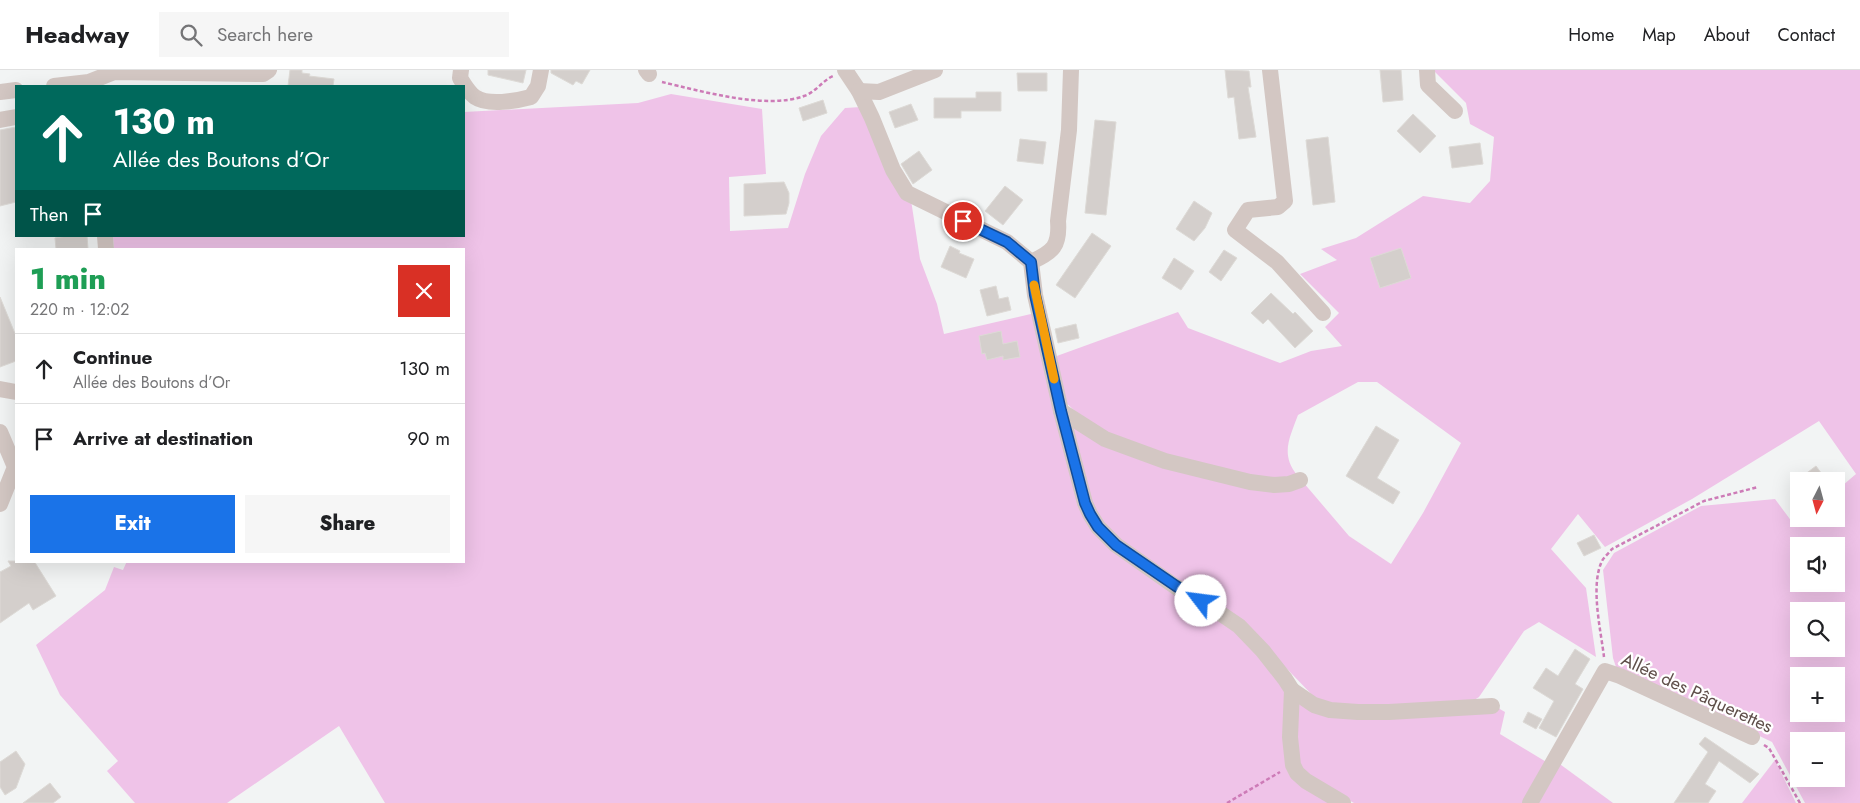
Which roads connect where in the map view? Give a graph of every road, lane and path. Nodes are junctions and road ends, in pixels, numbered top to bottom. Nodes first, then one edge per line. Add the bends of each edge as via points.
1 (269, 70) edge
2 (461, 70) edge
3 (542, 70) edge
4 (935, 70) edge
5 (1071, 70) edge
6 (1270, 70) edge
7 (1427, 70) edge
8 (114, 71) edge
9 (846, 71) edge
10 (648, 72) edge
11 (89, 84) edge
12 (72, 85) edge
13 (15, 90) edge
14 (859, 91) junction
15 (0, 92) edge
16 (1455, 111) dead end
17 (15, 117) edge
18 (0, 120) edge
19 (1031, 262) junction
20 (1323, 313) dead end
21 (0, 389) edge
22 (15, 392) edge
23 (1061, 411) junction
24 (0, 432) edge
25 (1300, 480) dead end
26 (1758, 488) dead end
27 (0, 504) edge
28 (1605, 671) junction
29 (1292, 690) junction
30 (1492, 706) dead end
31 (1752, 737) joint
32 (1293, 765) junction
33 (1227, 803) edge
34 (1343, 803) edge
35 (1530, 803) edge
36 (1800, 803) edge

1 - 8 street via 263,74
2 - 3 street via 460,78 477,99 494,102 531,97
4 - 14 street via 878,92
5 - 19 street via 1059,235 1055,246
6 - 20 street via 1285,201 1278,207 1248,210 1235,230 1277,262
7 - 16 street via 1428,85
8 - 11 street
9 - 10 path via 802,97 782,100 745,100 662,82
9 - 14 street
11 - 12 street
13 - 15 street
14 - 19 street via 893,170 907,193 1007,242
17 - 18 street
19 - 23 street via 1035,295
21 - 22 street
23 - 25 street via 1104,439 1165,460 1250,482 1274,485
23 - 29 street via 1085,503 1098,527 1116,545 1239,626 1263,651
24 - 27 street via 15,467
26 - 28 path, Allée des Pâquerettes via 1704,501 1612,549 1603,560 1597,590
28 - 31 street, Allée des Pâquerettes
28 - 35 street, Allée des Pâquerettes
29 - 30 street via 1314,705 1330,710 1389,712
29 - 32 street via 1290,737
31 - 36 path, Allée des Pâquerettes via 1770,748
32 - 33 path
32 - 34 street via 1306,781

